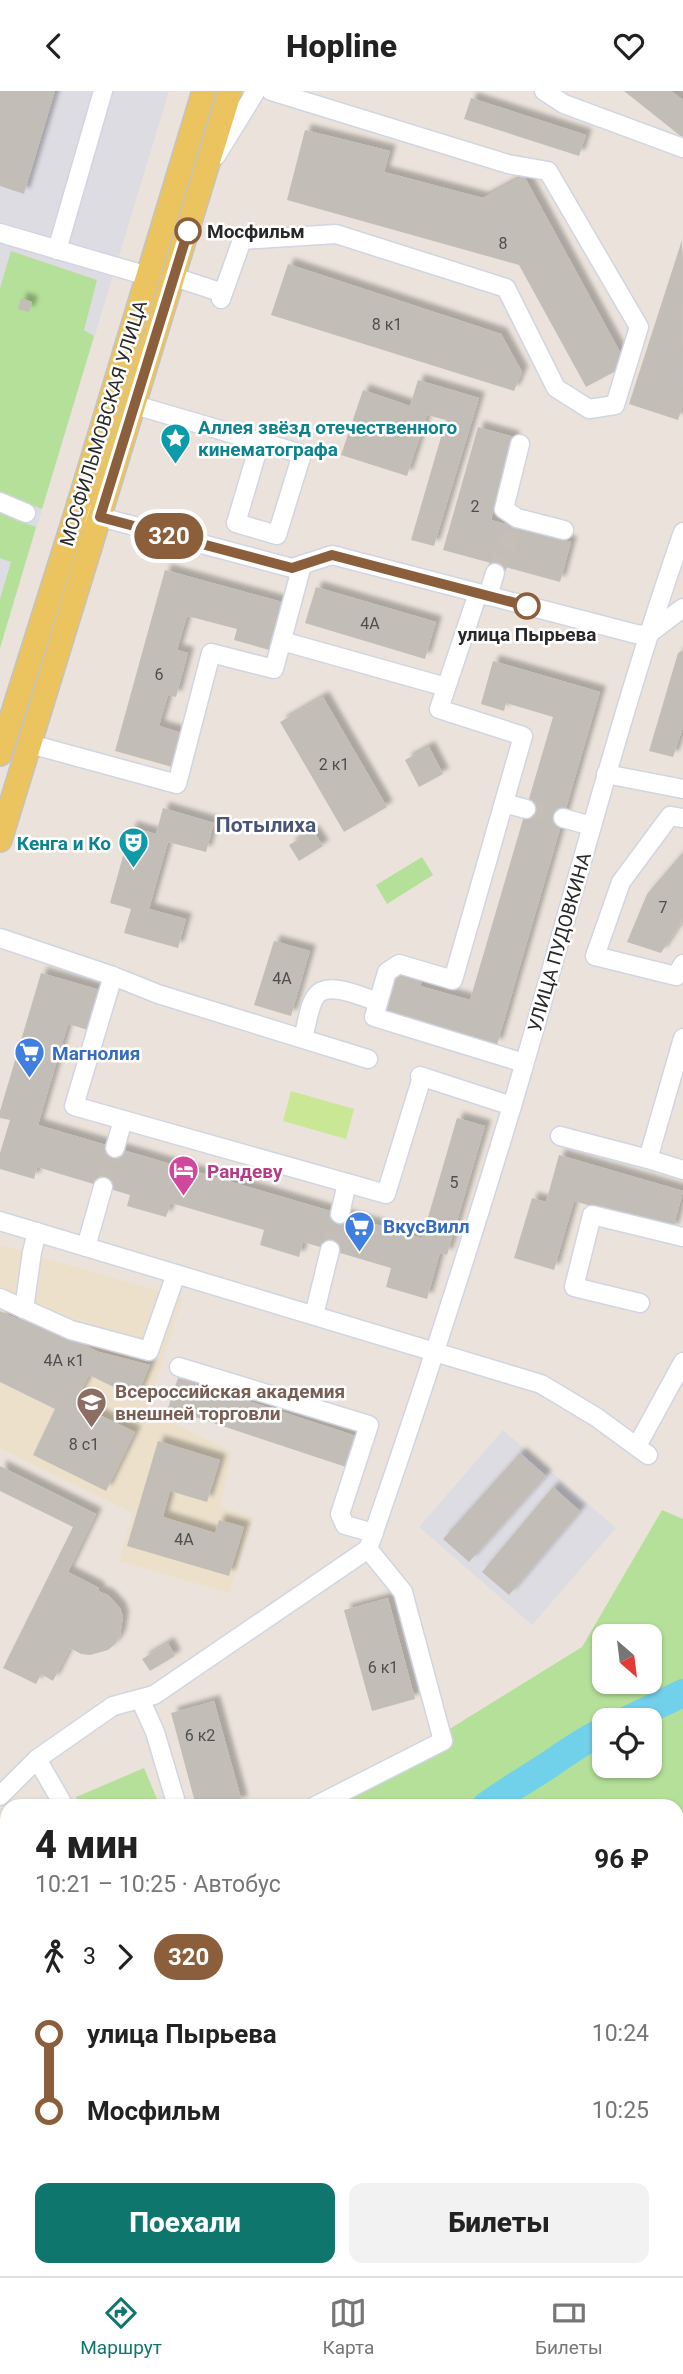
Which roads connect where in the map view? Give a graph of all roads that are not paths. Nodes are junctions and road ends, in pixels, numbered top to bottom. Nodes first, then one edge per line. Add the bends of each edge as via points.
1 (103, 91) edge
2 (204, 91) edge
3 (230, 91) edge
4 (256, 91) edge
5 (271, 91) edge
6 (544, 91) edge
7 (683, 148) edge
8 (205, 174) junction
9 (0, 233) edge
10 (57, 250) junction
11 (148, 276) junction
12 (174, 277) junction
13 (135, 405) junction
14 (260, 442) junction
15 (520, 444) dead end
16 (0, 502) edge
17 (77, 510) junction
18 (26, 513) dead end
19 (100, 517) junction
20 (564, 530) dead end
21 (683, 532) edge
22 (302, 565) junction
23 (495, 573) tunnel mouth
24 (483, 594) junction
25 (683, 608) edge
26 (648, 635) junction
27 (282, 641) junction
28 (446, 687) junction
29 (30, 744) junction
30 (0, 754) edge
31 (606, 774) junction
32 (683, 789) edge
33 (504, 803) junction
34 (526, 809) tunnel mouth
35 (563, 818) tunnel mouth
36 (683, 818) edge
37 (592, 827) junction
38 (0, 840) edge
39 (0, 938) edge
40 (683, 964) edge
41 (113, 975) junction
42 (378, 1002) junction
43 (303, 1038) junction
44 (683, 1038) edge
45 (368, 1059) dead end
46 (524, 1063) junction
47 (512, 1106) junction
48 (123, 1120) junction
49 (560, 1136) dead end
50 (115, 1148) tunnel mouth
51 (648, 1159) junction
52 (683, 1170) edge
53 (347, 1183) junction
54 (103, 1187) tunnel mouth
55 (340, 1214) tunnel mouth
56 (0, 1221) edge
57 (37, 1232) junction
58 (683, 1237) edge
59 (86, 1247) junction
60 (330, 1250) tunnel mouth
61 (176, 1274) junction
62 (0, 1298) edge
63 (640, 1303) dead end
64 (24, 1309) junction
65 (313, 1315) junction
66 (435, 1352) junction
67 (683, 1362) edge
68 (179, 1367) dead end
69 (371, 1541) junction
70 (140, 1699) junction
71 (37, 1759) junction
72 (0, 1796) edge
73 (60, 1799) edge
74 (175, 1799) edge
75 (329, 1799) edge

1 - 10 street
2 - 11 main road, МОСФИЛЬМОВСКАЯ УЛИЦА
3 - 8 main road, МОСФИЛЬМОВСКАЯ УЛИЦА
4 - 8 street
5 - 12 street via 508,164 548,171 639,327 615,405 589,409 556,388 506,288 336,234 242,240 222,296
6 - 7 street via 564,104
8 - 12 main road, МОСФИЛЬМОВСКАЯ УЛИЦА
9 - 10 street
10 - 11 street
11 - 17 main road, МОСФИЛЬМОВСКАЯ УЛИЦА
12 - 13 main road, МОСФИЛЬМОВСКАЯ УЛИЦА
13 - 14 street
13 - 19 main road, МОСФИЛЬМОВСКАЯ УЛИЦА
14 - 14 street via 236,523 277,535 302,454
15 - 20 street via 504,509 517,518
16 - 18 street
17 - 19 street
17 - 30 main road, МОСФИЛЬМОВСКАЯ УЛИЦА
19 - 22 street via 292,568
19 - 29 main road, МОСФИЛЬМОВСКАЯ УЛИЦА
21 - 26 street, УЛИЦА ПУДОВКИНА
22 - 24 street via 332,555
22 - 27 street
23 - 24 street
24 - 26 street
24 - 28 street
25 - 26 street
26 - 31 street, УЛИЦА ПУДОВКИНА
27 - 28 street
27 - 29 street via 274,669 211,653 177,783
28 - 33 street via 439,709 523,736
29 - 38 main road, МОСФИЛЬМОВСКАЯ УЛИЦА
31 - 32 street
31 - 37 street, УЛИЦА ПУДОВКИНА
33 - 34 street
33 - 42 street via 453,980 400,964 387,972
35 - 37 street
36 - 40 street via 670,816 621,882 595,956 676,976
37 - 46 street, УЛИЦА ПУДОВКИНА
39 - 41 street
41 - 43 street via 158,994
41 - 48 street via 74,1106
42 - 43 street via 335,989 320,991 314,997
42 - 46 street via 374,1017
43 - 45 street
44 - 51 street
46 - 47 street, УЛИЦА ПУДОВКИНА
47 - 53 street via 421,1077 386,1194
47 - 66 street, УЛИЦА ПУДОВКИНА
48 - 50 street
48 - 53 street
49 - 51 street
51 - 52 street
53 - 55 street
54 - 59 street
56 - 57 street
57 - 59 street
57 - 64 street
58 - 63 street via 592,1215 574,1287
59 - 61 street
60 - 65 street
61 - 64 street via 149,1351 71,1330
61 - 65 street
62 - 64 street
65 - 66 street
66 - 67 street via 541,1384 642,1450
66 - 69 street, УЛИЦА ПУДОВКИНА
68 - 69 street via 369,1425 340,1514 345,1525
69 - 70 street via 154,1695
69 - 75 street via 403,1592 443,1741
70 - 71 street via 113,1706
70 - 74 street
71 - 72 street
71 - 73 street

